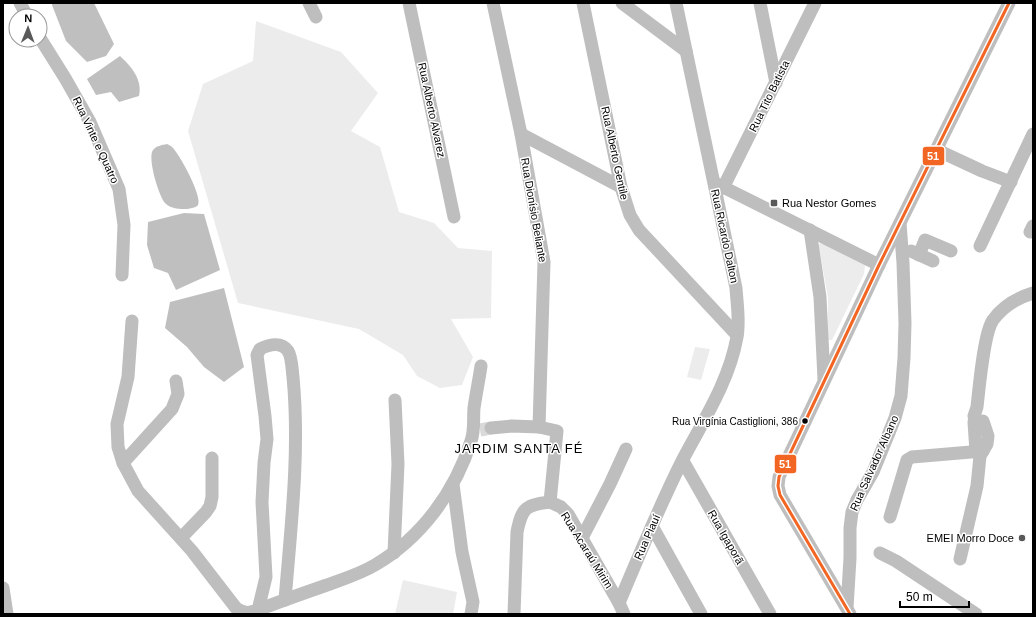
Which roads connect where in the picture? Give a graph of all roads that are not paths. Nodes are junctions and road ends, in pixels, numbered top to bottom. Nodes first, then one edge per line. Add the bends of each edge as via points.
1 (309, 3) edge
2 (409, 3) edge
3 (493, 3) edge
4 (583, 3) edge
5 (622, 3) edge
6 (676, 3) edge
7 (760, 3) edge
8 (814, 3) edge
9 (1009, 3) edge
10 (316, 17) dead end
11 (46, 48) edge
12 (686, 52) junction
13 (776, 83) junction
14 (521, 134) junction
15 (1033, 134) edge
16 (937, 150) junction
17 (1010, 182) junction
18 (718, 185) junction
19 (621, 187) junction
20 (454, 217) dead end
21 (900, 223) junction
22 (810, 230) junction
23 (980, 246) dead end
24 (902, 247) junction
25 (950, 251) dead end
26 (919, 255) junction
27 (933, 261) dead end
28 (879, 265) junction
29 (122, 276) dead end
30 (1033, 293) edge
31 (132, 321) dead end
32 (737, 336) junction
33 (481, 366) dead end
34 (176, 381) dead end
35 (824, 382) junction
36 (395, 400) dead end
37 (539, 427) junction
38 (482, 430) junction
39 (626, 449) dead end
40 (980, 453) junction
41 (212, 458) dead end
42 (683, 461) junction
43 (123, 463) junction
44 (453, 484) junction
45 (550, 502) junction
46 (890, 517) dead end
47 (652, 526) junction
48 (181, 538) junction
49 (582, 538) junction
50 (394, 552) junction
51 (880, 553) dead end
52 (960, 559) dead end
53 (3, 588) edge
54 (286, 600) junction
55 (622, 608) edge
56 (258, 610) junction
57 (849, 611) edge
58 (7, 614) edge
59 (471, 614) edge
60 (514, 614) edge
61 (701, 614) edge
62 (770, 614) edge
63 (976, 614) edge

1 - 10 street
2 - 20 street, Rua Alberto Alvarez
3 - 14 street, Rua Dionísio Beliante
4 - 19 street, Rua Alberto Gentile
5 - 12 street
6 - 12 street, Rua Ricardo Dalton
7 - 13 street
8 - 13 street, Rua Tito Batista
9 - 16 street
11 - 29 street, Rua Vinte e Quatro via 90,122 119,189 124,225
12 - 18 street, Rua Ricardo Dalton
13 - 18 street, Rua Tito Batista
14 - 19 street
14 - 37 street, Rua Dionísio Beliante via 544,262
15 - 17 street
16 - 17 street
16 - 21 street
17 - 23 street
18 - 22 street
18 - 32 street, Rua Ricardo Dalton via 736,288
19 - 32 street, Rua Alberto Gentile via 630,215 639,230
21 - 24 street, Rua Salvador Albano
21 - 28 street
22 - 28 street
22 - 35 street via 820,297
24 - 26 street
24 - 57 street, Rua Salvador Albano via 905,323 901,396 876,466 852,512
25 - 26 street via 925,240
26 - 27 street
28 - 35 street
30 - 40 street via 1007,305 992,320 987,338 978,416
31 - 43 street via 128,377 117,424 118,447
32 - 42 street, Rua Ricardo Dalton via 726,376
33 - 38 street via 474,408
34 - 43 street via 178,394 172,409
35 - 57 street via 782,470 778,486 780,495
36 - 50 street via 398,464
37 - 38 street via 512,426
37 - 45 street, Rua Acaraú Mirim via 557,430
38 - 44 street via 471,441
39 - 49 street
40 - 46 street via 912,457 907,460
40 - 52 street via 975,492
41 - 48 street via 210,506
42 - 47 street, Rua Piauí
42 - 62 street, Rua Igaporã
43 - 48 street via 138,491
44 - 50 street via 415,534
44 - 59 street via 462,552 473,602
45 - 49 street, Rua Acaraú Mirim via 568,514
45 - 60 street via 535,504 525,510 520,519 517,532
47 - 55 street, Rua Piauí
47 - 61 street
48 - 56 street via 236,608 248,613
49 - 55 street, Rua Acaraú Mirim
50 - 54 street via 373,566
51 - 63 street
53 - 58 street
54 - 56 street
54 - 56 street via 296,426 295,401 288,351 282,346 270,345 260,349 257,355 266,439 262,502 266,577

